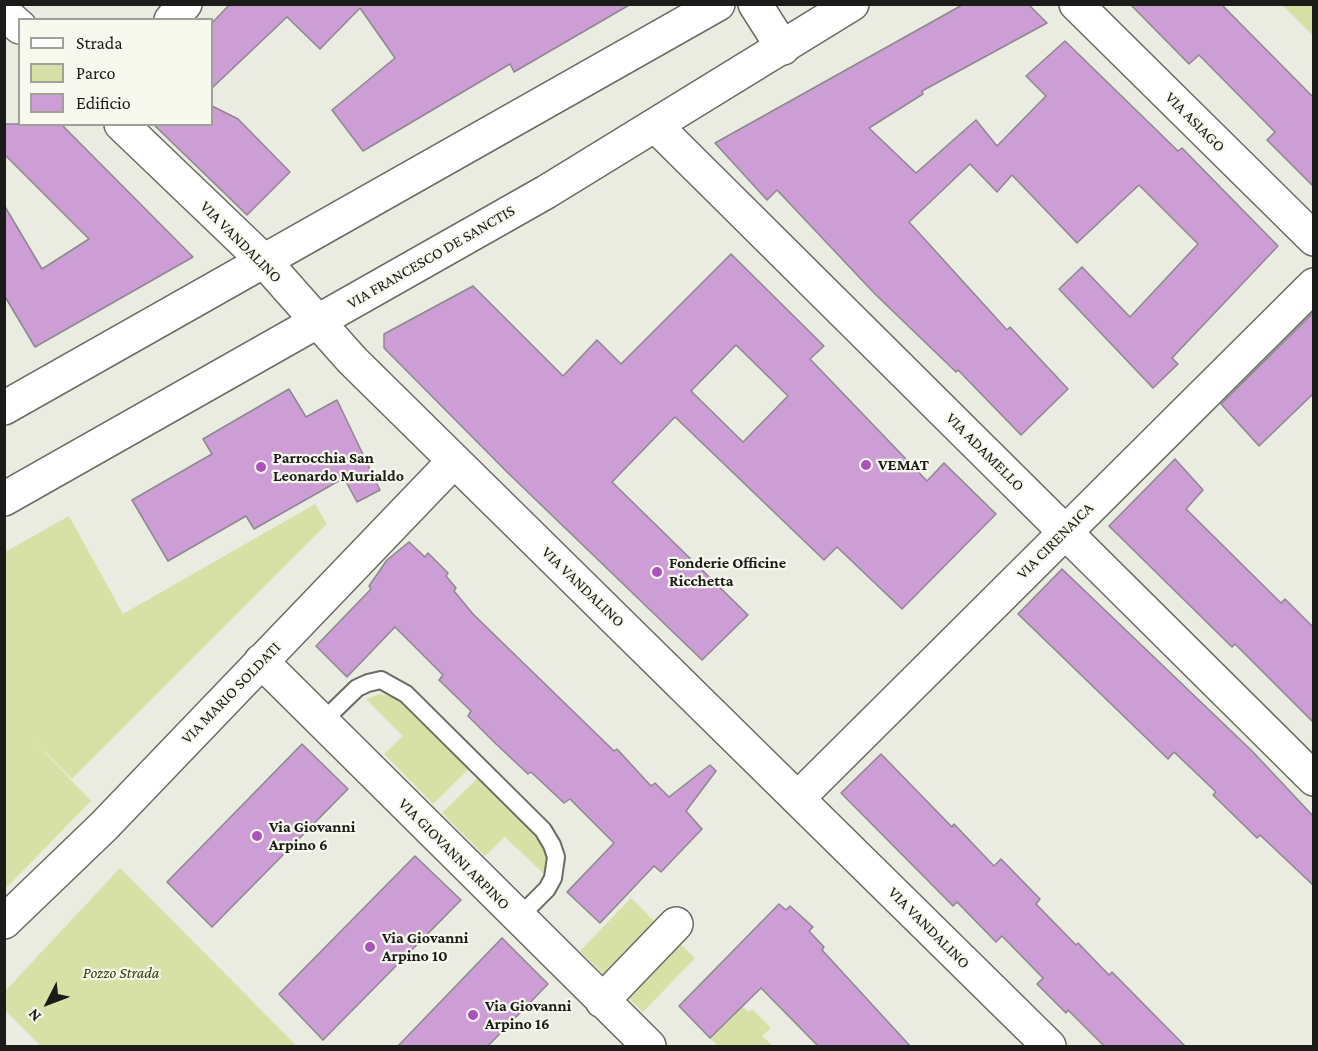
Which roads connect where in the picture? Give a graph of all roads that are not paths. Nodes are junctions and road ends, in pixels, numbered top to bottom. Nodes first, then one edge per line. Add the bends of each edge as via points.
1 (185, 4) edge
2 (718, 4) edge
3 (755, 4) edge
4 (852, 4) edge
5 (1077, 5) edge
6 (4, 13) edge
7 (173, 18) edge
8 (18, 25) edge
9 (783, 48) junction
10 (123, 126) edge
11 (656, 126) junction
12 (1314, 239) edge
13 (264, 261) junction
14 (1314, 285) edge
15 (317, 322) junction
16 (4, 408) edge
17 (454, 461) junction
18 (4, 499) edge
19 (1065, 532) junction
20 (261, 661) junction
21 (322, 722) junction
22 (1314, 779) edge
23 (798, 798) junction
24 (519, 918) junction
25 (4, 922) edge
26 (676, 924) dead end
27 (602, 1000) junction
28 (649, 1047) edge
29 (1048, 1047) edge

1 - 7 street
2 - 13 street
3 - 9 street
4 - 9 street, VIA FRANCESCO DE SANCTIS
5 - 12 street, VIA ASIAGO
6 - 8 street
9 - 11 street, VIA FRANCESCO DE SANCTIS
10 - 13 street, VIA VANDALINO
11 - 15 street, VIA FRANCESCO DE SANCTIS
11 - 19 street, VIA ADAMELLO
13 - 15 street, VIA VANDALINO
13 - 16 street
14 - 19 street, VIA CIRENAICA
15 - 17 street, VIA VANDALINO
15 - 18 street, VIA FRANCESCO DE SANCTIS
17 - 20 street, VIA MARIO SOLDATI
17 - 23 street, VIA VANDALINO
19 - 22 street, VIA ADAMELLO
19 - 23 street, VIA CIRENAICA
20 - 21 street, VIA GIOVANNI ARPINO
20 - 25 street, VIA MARIO SOLDATI via 104,826
21 - 24 street, VIA GIOVANNI ARPINO
21 - 24 lane via 357,688 381,680 406,694 543,830 556,857 553,878
23 - 29 street, VIA VANDALINO
24 - 27 street, VIA GIOVANNI ARPINO
26 - 27 street
27 - 28 street, VIA GIOVANNI ARPINO

